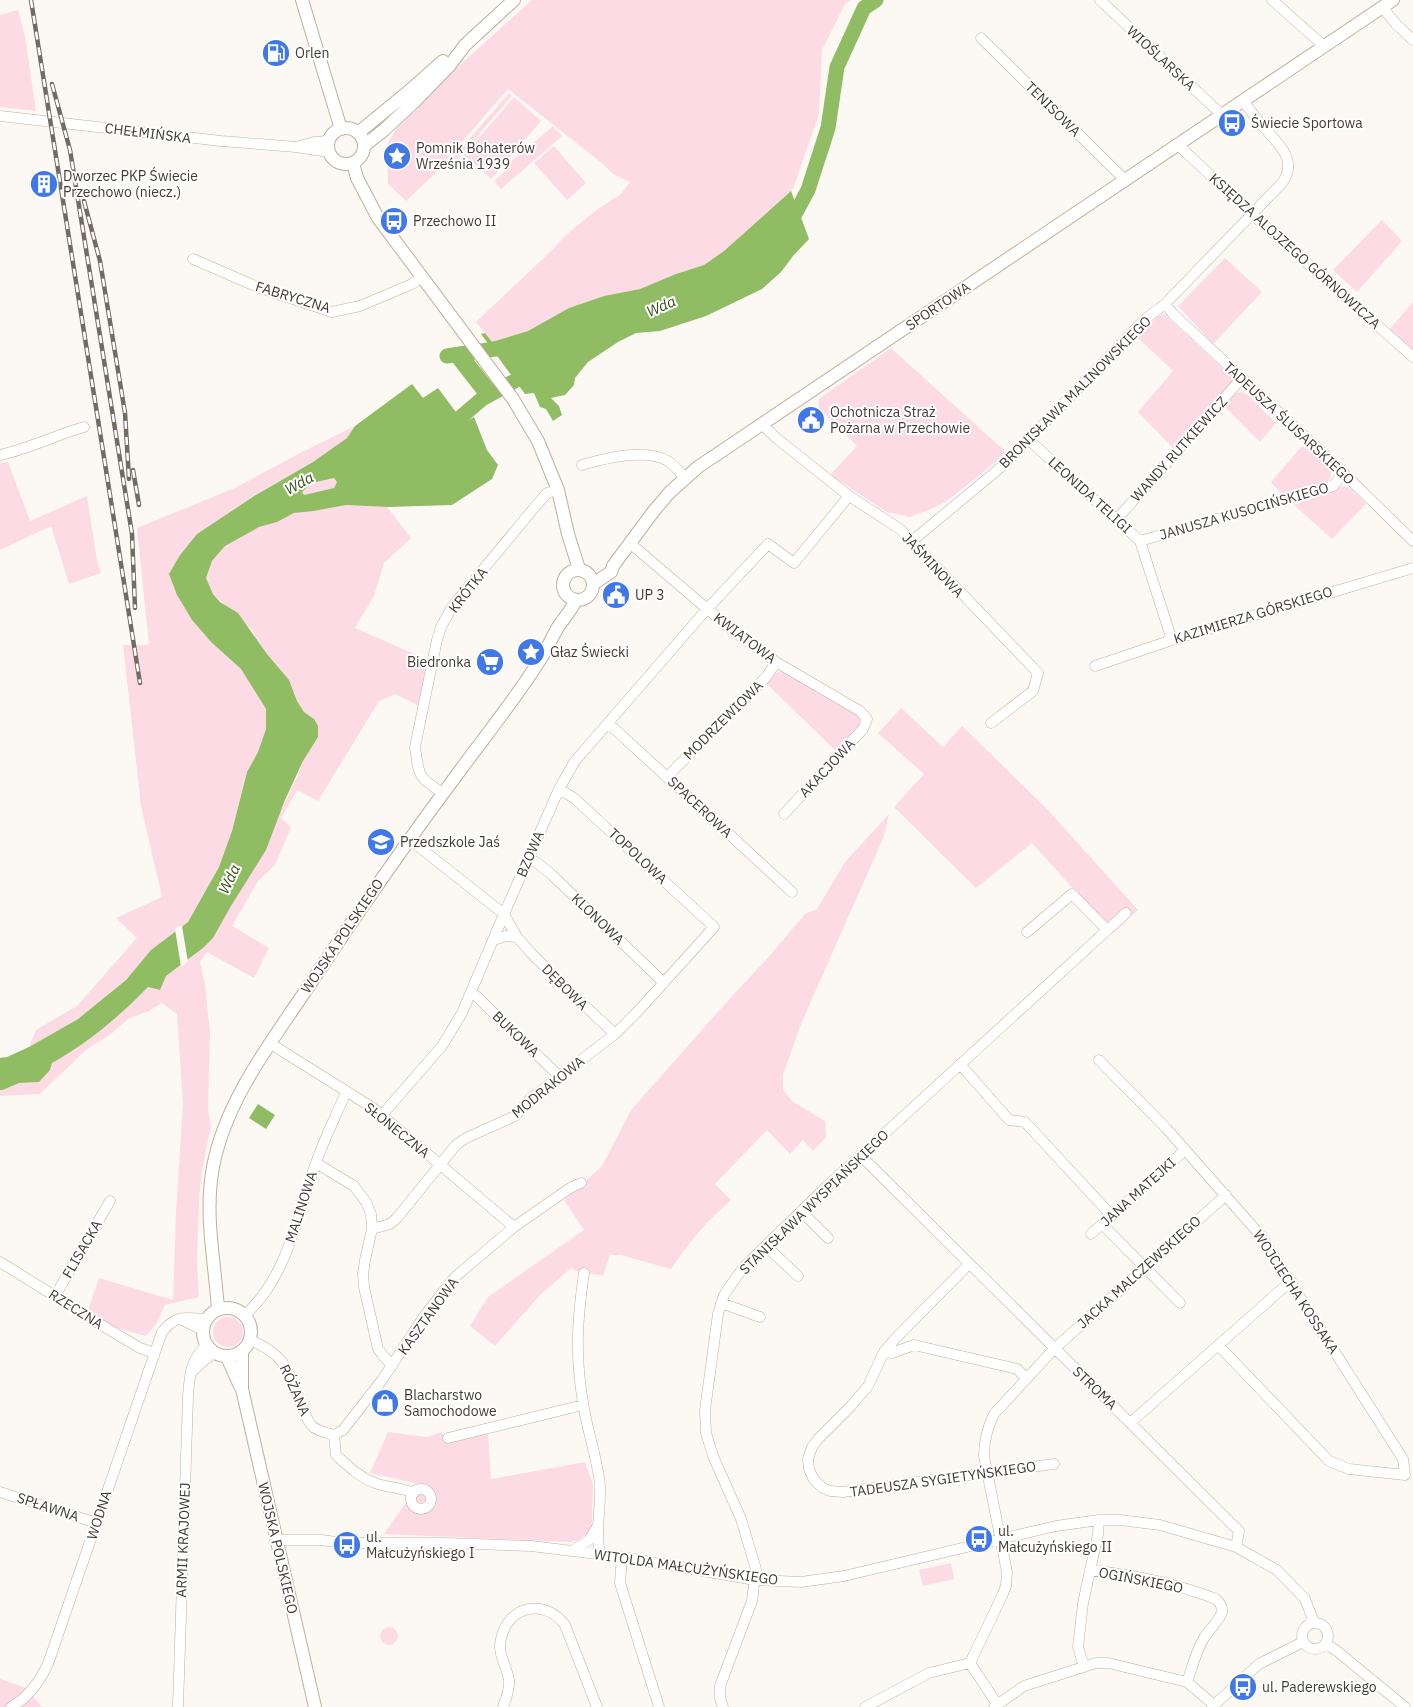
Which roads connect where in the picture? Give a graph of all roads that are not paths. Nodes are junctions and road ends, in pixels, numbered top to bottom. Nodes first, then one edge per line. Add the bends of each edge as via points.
1 (302, 0) edge
2 (514, 0) edge
3 (1100, 0) edge
4 (1272, 0) edge
5 (1388, 4) edge
6 (981, 38) dead end
7 (1413, 40) edge
8 (465, 45) junction
9 (1324, 46) junction
10 (1243, 101) junction
11 (1222, 115) junction
12 (0, 116) edge
13 (341, 129) junction
14 (358, 133) junction
15 (365, 145) junction
16 (1178, 145) junction
17 (329, 147) junction
18 (353, 164) junction
19 (1125, 180) junction
20 (1252, 215) junction
21 (193, 259) dead end
22 (422, 277) junction
23 (1165, 304) junction
24 (1413, 357) edge
25 (1242, 378) junction
26 (762, 424) junction
27 (84, 427) dead end
28 (1029, 440) junction
29 (0, 455) edge
30 (582, 465) dead end
31 (1343, 474) junction
32 (685, 478) junction
33 (558, 490) junction
34 (849, 496) junction
35 (1116, 520) junction
36 (912, 541) junction
37 (1140, 541) junction
38 (1413, 541) edge
39 (631, 544) junction
40 (1413, 568) edge
41 (583, 575) junction
42 (572, 598) junction
43 (707, 610) junction
44 (1172, 640) junction
45 (776, 662) junction
46 (1095, 666) dead end
47 (867, 719) joint
48 (608, 723) junction
49 (991, 724) dead end
50 (667, 777) junction
51 (559, 789) junction
52 (443, 793) junction
53 (784, 814) dead end
54 (409, 839) junction
55 (528, 859) junction
56 (792, 892) dead end
57 (1126, 913) dead end
58 (504, 914) junction
59 (714, 928) joint
60 (1107, 930) junction
61 (1027, 932) dead end
62 (517, 937) junction
63 (494, 940) junction
64 (664, 983) junction
65 (472, 992) junction
66 (615, 1034) junction
67 (271, 1044) junction
68 (1099, 1060) dead end
69 (960, 1064) junction
70 (559, 1076) junction
71 (346, 1092) junction
72 (382, 1116) junction
73 (1185, 1150) junction
74 (860, 1155) junction
75 (316, 1162) junction
76 (440, 1165) junction
77 (581, 1183) dead end
78 (1226, 1195) junction
79 (110, 1201) dead end
80 (801, 1211) junction
81 (1112, 1216) junction
82 (1102, 1224) junction
83 (514, 1228) junction
84 (372, 1229) junction
85 (1091, 1234) dead end
86 (828, 1238) dead end
87 (766, 1246) junction
88 (0, 1262) edge
89 (969, 1264) junction
90 (1144, 1268) junction
91 (584, 1273) dead end
92 (798, 1276) dead end
93 (1291, 1280) junction
94 (55, 1296) junction
95 (721, 1303) junction
96 (1180, 1303) dead end
97 (224, 1309) junction
98 (245, 1315) junction
99 (760, 1317) dead end
100 (205, 1325) junction
101 (250, 1340) junction
102 (1219, 1346) junction
103 (1054, 1349) junction
104 (216, 1352) junction
105 (242, 1352) junction
106 (884, 1352) junction
107 (154, 1353) junction
108 (392, 1366) junction
109 (1026, 1378) junction
110 (242, 1389) junction
111 (583, 1405) junction
112 (1130, 1422) junction
113 (334, 1435) junction
114 (448, 1438) dead end
115 (1054, 1464) dead end
116 (988, 1473) junction
117 (0, 1492) edge
118 (414, 1493) dead end
119 (1099, 1520) junction
120 (97, 1522) junction
121 (598, 1524) junction
122 (1001, 1538) junction
123 (276, 1540) junction
124 (1236, 1547) junction
125 (572, 1551) junction
126 (600, 1554) junction
127 (622, 1557) junction
128 (1090, 1570) junction
129 (755, 1580) junction
130 (1314, 1622) junction
131 (1303, 1642) junction
132 (1326, 1644) junction
133 (970, 1663) junction
134 (1084, 1667) junction
135 (1187, 1682) junction
136 (996, 1705) edge
137 (1213, 1706) edge
138 (11, 1707) edge
139 (178, 1707) edge
140 (315, 1707) edge
141 (503, 1707) edge
142 (597, 1707) edge
143 (659, 1707) edge
144 (723, 1707) edge
145 (865, 1707) edge
146 (1405, 1707) edge

1 - 13 street
2 - 8 street
3 - 11 street, WIOŚLARSKA
4 - 9 street
5 - 7 street via 1396,24
5 - 9 street, SPORTOWA
6 - 19 street, TENISOWA
8 - 14 street
8 - 15 street via 414,102
9 - 10 street, SPORTOWA
10 - 11 street, SPORTOWA
10 - 20 street, BRONISŁAWA MALINOWSKIEGO via 1289,162 1287,177
11 - 16 street, SPORTOWA
12 - 17 street, CHEŁMIŃSKA via 221,141 296,147 314,142
13 - 14 street
13 - 17 street via 332,136
14 - 15 street
15 - 18 street via 362,156
16 - 19 street, SPORTOWA
16 - 20 street, KSIĘDZA ALOJZEGO GÓRNOWICZA
17 - 18 street via 336,161
18 - 22 street via 378,218
19 - 26 street, SPORTOWA
20 - 23 street, BRONISŁAWA MALINOWSKIEGO
20 - 24 street, KSIĘDZA ALOJZEGO GÓRNOWICZA
21 - 22 street, FABRYCZNA via 260,288 332,312 360,306
22 - 33 street via 523,414
23 - 25 street, TADEUSZA ŚLUSARSKIEGO
23 - 28 street, BRONISŁAWA MALINOWSKIEGO via 1144,320
25 - 31 street, TADEUSZA ŚLUSARSKIEGO
25 - 35 street, WANDY RUTKIEWICZ
26 - 32 street, SPORTOWA
26 - 34 street, JAŚMINOWA
27 - 29 street
28 - 35 street, LEONIDA TELIGI
28 - 36 street, BRONISŁAWA MALINOWSKIEGO
30 - 32 street via 620,456 654,455 669,462
31 - 37 street, JANUSZA KUSOCIŃSKIEGO via 1333,486
31 - 38 street, TADEUSZA ŚLUSARSKIEGO
32 - 39 street, SPORTOWA via 653,512
33 - 41 street via 568,534
33 - 52 street, KRÓTKA via 547,493 452,607 436,640 415,747 423,780
34 - 36 street, JAŚMINOWA via 900,529
34 - 43 street, BZOWA via 794,563 768,544
35 - 37 street, LEONIDA TELIGI
36 - 49 street, JAŚMINOWA via 1038,673 1032,691
37 - 44 street, LEONIDA TELIGI
39 - 41 street, SPORTOWA via 613,566
39 - 43 street, KWIATOWA
40 - 44 street, KAZIMIERZA GÓRSKIEGO
41 - 42 street via 588,596
41 - 42 street, WOJSKA POLSKIEGO via 564,579 562,583 562,588
42 - 52 street, WOJSKA POLSKIEGO via 537,665
43 - 45 street, KWIATOWA
43 - 48 street, BZOWA
44 - 46 street, KAZIMIERZA GÓRSKIEGO
45 - 47 street, KWIATOWA via 860,711
45 - 50 street, MODRZEWIOWA via 767,676
47 - 53 street, AKACJOWA via 864,729
48 - 50 street, SPACEROWA
48 - 51 street, BZOWA via 575,761
50 - 56 street, SPACEROWA
51 - 55 street, BZOWA
51 - 59 street, TOPOLOWA via 574,798
52 - 54 street, WOJSKA POLSKIEGO
54 - 58 street
54 - 67 street, WOJSKA POLSKIEGO
55 - 58 street, BZOWA
55 - 64 street, KLONOWA via 552,875
57 - 60 street, STANISŁAWA WYSPIAŃSKIEGO
58 - 62 street, DĘBOWA
58 - 63 street, BZOWA
59 - 64 street, MODRAKOWA
60 - 61 street via 1072,894
60 - 69 street, STANISŁAWA WYSPIAŃSKIEGO
62 - 63 street
62 - 66 street, DĘBOWA
63 - 65 street, BZOWA
64 - 66 street, MODRAKOWA
65 - 70 street, BUKOWA
65 - 72 street, BZOWA via 442,1046
66 - 70 street, MODRAKOWA
67 - 71 street, SŁONECZNA
67 - 97 street, WOJSKA POLSKIEGO via 236,1102 214,1166 209,1210 210,1237
68 - 73 street, WOJCIECHA KOSSAKA
69 - 74 street, STANISŁAWA WYSPIAŃSKIEGO
69 - 81 street via 1009,1120 1025,1122
70 - 76 street, MODRAKOWA via 515,1116 456,1145
71 - 72 street, SŁONECZNA
71 - 75 street, MALINOWA
72 - 76 street, SŁONECZNA
73 - 78 street, WOJCIECHA KOSSAKA
73 - 81 street, JANA MATEJKI
74 - 80 street, STANISŁAWA WYSPIAŃSKIEGO
74 - 89 street, STROMA
75 - 84 street via 354,1186 366,1202
75 - 98 street, MALINOWA via 284,1258 263,1296
76 - 83 street, SŁONECZNA
76 - 84 street, MODRAKOWA via 397,1218 390,1224
77 - 83 street, KASZTANOWA
78 - 90 street, JACKA MALCZEWSKIEGO
78 - 93 street, WOJCIECHA KOSSAKA via 1262,1236
79 - 94 street, FLISACKA
80 - 86 street
80 - 87 street, STANISŁAWA WYSPIAŃSKIEGO
81 - 82 street, JANA MATEJKI
82 - 85 street, JANA MATEJKI
82 - 90 street
83 - 108 street, KASZTANOWA via 455,1277 425,1315
84 - 108 street via 364,1260 364,1287 378,1349
87 - 92 street
87 - 95 street, STANISŁAWA WYSPIAŃSKIEGO via 737,1276
88 - 94 street, RZECZNA
89 - 103 street, STROMA
89 - 106 street, TADEUSZA SYGIETYŃSKIEGO
90 - 96 street
90 - 103 street, JACKA MALCZEWSKIEGO
91 - 111 street via 577,1339
93 - 102 street
93 - 102 street, WOJCIECHA KOSSAKA via 1403,1459 1404,1475 1349,1469 1329,1461
94 - 107 street, RZECZNA via 140,1348
95 - 99 street
95 - 129 street, STANISŁAWA WYSPIAŃSKIEGO via 705,1422 713,1456 749,1543 756,1569
97 - 98 street via 238,1310
97 - 100 street
98 - 101 street via 252,1332
100 - 104 street
100 - 107 street, WODNA via 179,1318 170,1322 162,1332
101 - 105 street
101 - 113 street, RÓŻANA via 281,1359 313,1427
102 - 112 street
103 - 109 street, JACKA MALCZEWSKIEGO
103 - 112 street, STROMA
104 - 105 street via 235,1356
104 - 110 street, WOJSKA POLSKIEGO
104 - 139 street, ARMII KRAJOWEJ via 196,1356 190,1374
105 - 110 street, WOJSKA POLSKIEGO
106 - 109 street via 892,1353 914,1345 1017,1369
106 - 116 street, TADEUSZA SYGIETYŃSKIEGO via 868,1386 812,1447 808,1459 814,1480 830,1491 843,1492
107 - 120 street, WODNA
108 - 113 street, KASZTANOWA via 343,1430
109 - 116 street, JACKA MALCZEWSKIEGO via 1001,1404 988,1426 984,1447
110 - 123 street, WOJSKA POLSKIEGO
111 - 114 street
111 - 121 street via 600,1486
112 - 124 street, STROMA via 1239,1531
113 - 118 street via 336,1455 357,1474 376,1484
115 - 116 street, TADEUSZA SYGIETYŃSKIEGO
116 - 122 street, JACKA MALCZEWSKIEGO
117 - 120 street, SPŁAWNA
119 - 122 street, WITOLDA MAŁCUŻYŃSKIEGO
119 - 124 street, WITOLDA MAŁCUŻYŃSKIEGO via 1160,1525
119 - 128 street
120 - 138 street, WODNA via 44,1673 29,1693
121 - 125 street via 589,1540
121 - 126 street
122 - 129 street, WITOLDA MAŁCUŻYŃSKIEGO via 844,1576 801,1582
122 - 133 street, JACKA MALCZEWSKIEGO via 1006,1586
123 - 125 street, WITOLDA MAŁCUŻYŃSKIEGO via 488,1544
123 - 140 street, WOJSKA POLSKIEGO
124 - 130 street via 1277,1570 1305,1599
125 - 126 street, WITOLDA MAŁCUŻYŃSKIEGO
126 - 127 street, WITOLDA MAŁCUŻYŃSKIEGO
127 - 129 street, WITOLDA MAŁCUŻYŃSKIEGO
127 - 143 street via 620,1583
128 - 134 street via 1078,1647
128 - 135 street, OGIŃSKIEGO via 1166,1582 1220,1603 1223,1609 1221,1616 1199,1646
129 - 144 street, STANISŁAWA WYSPIAŃSKIEGO via 752,1600 720,1686
130 - 131 street via 1302,1631
130 - 132 street via 1320,1623 1328,1632
131 - 132 street via 1314,1649
131 - 137 street via 1258,1664
132 - 146 street
133 - 136 street
133 - 145 street via 929,1673
134 - 135 street via 1096,1663 1117,1664
134 - 136 street via 1024,1686
135 - 137 street
141 - 142 street via 509,1682 500,1653 500,1640 513,1616 532,1608 551,1613 565,1625

